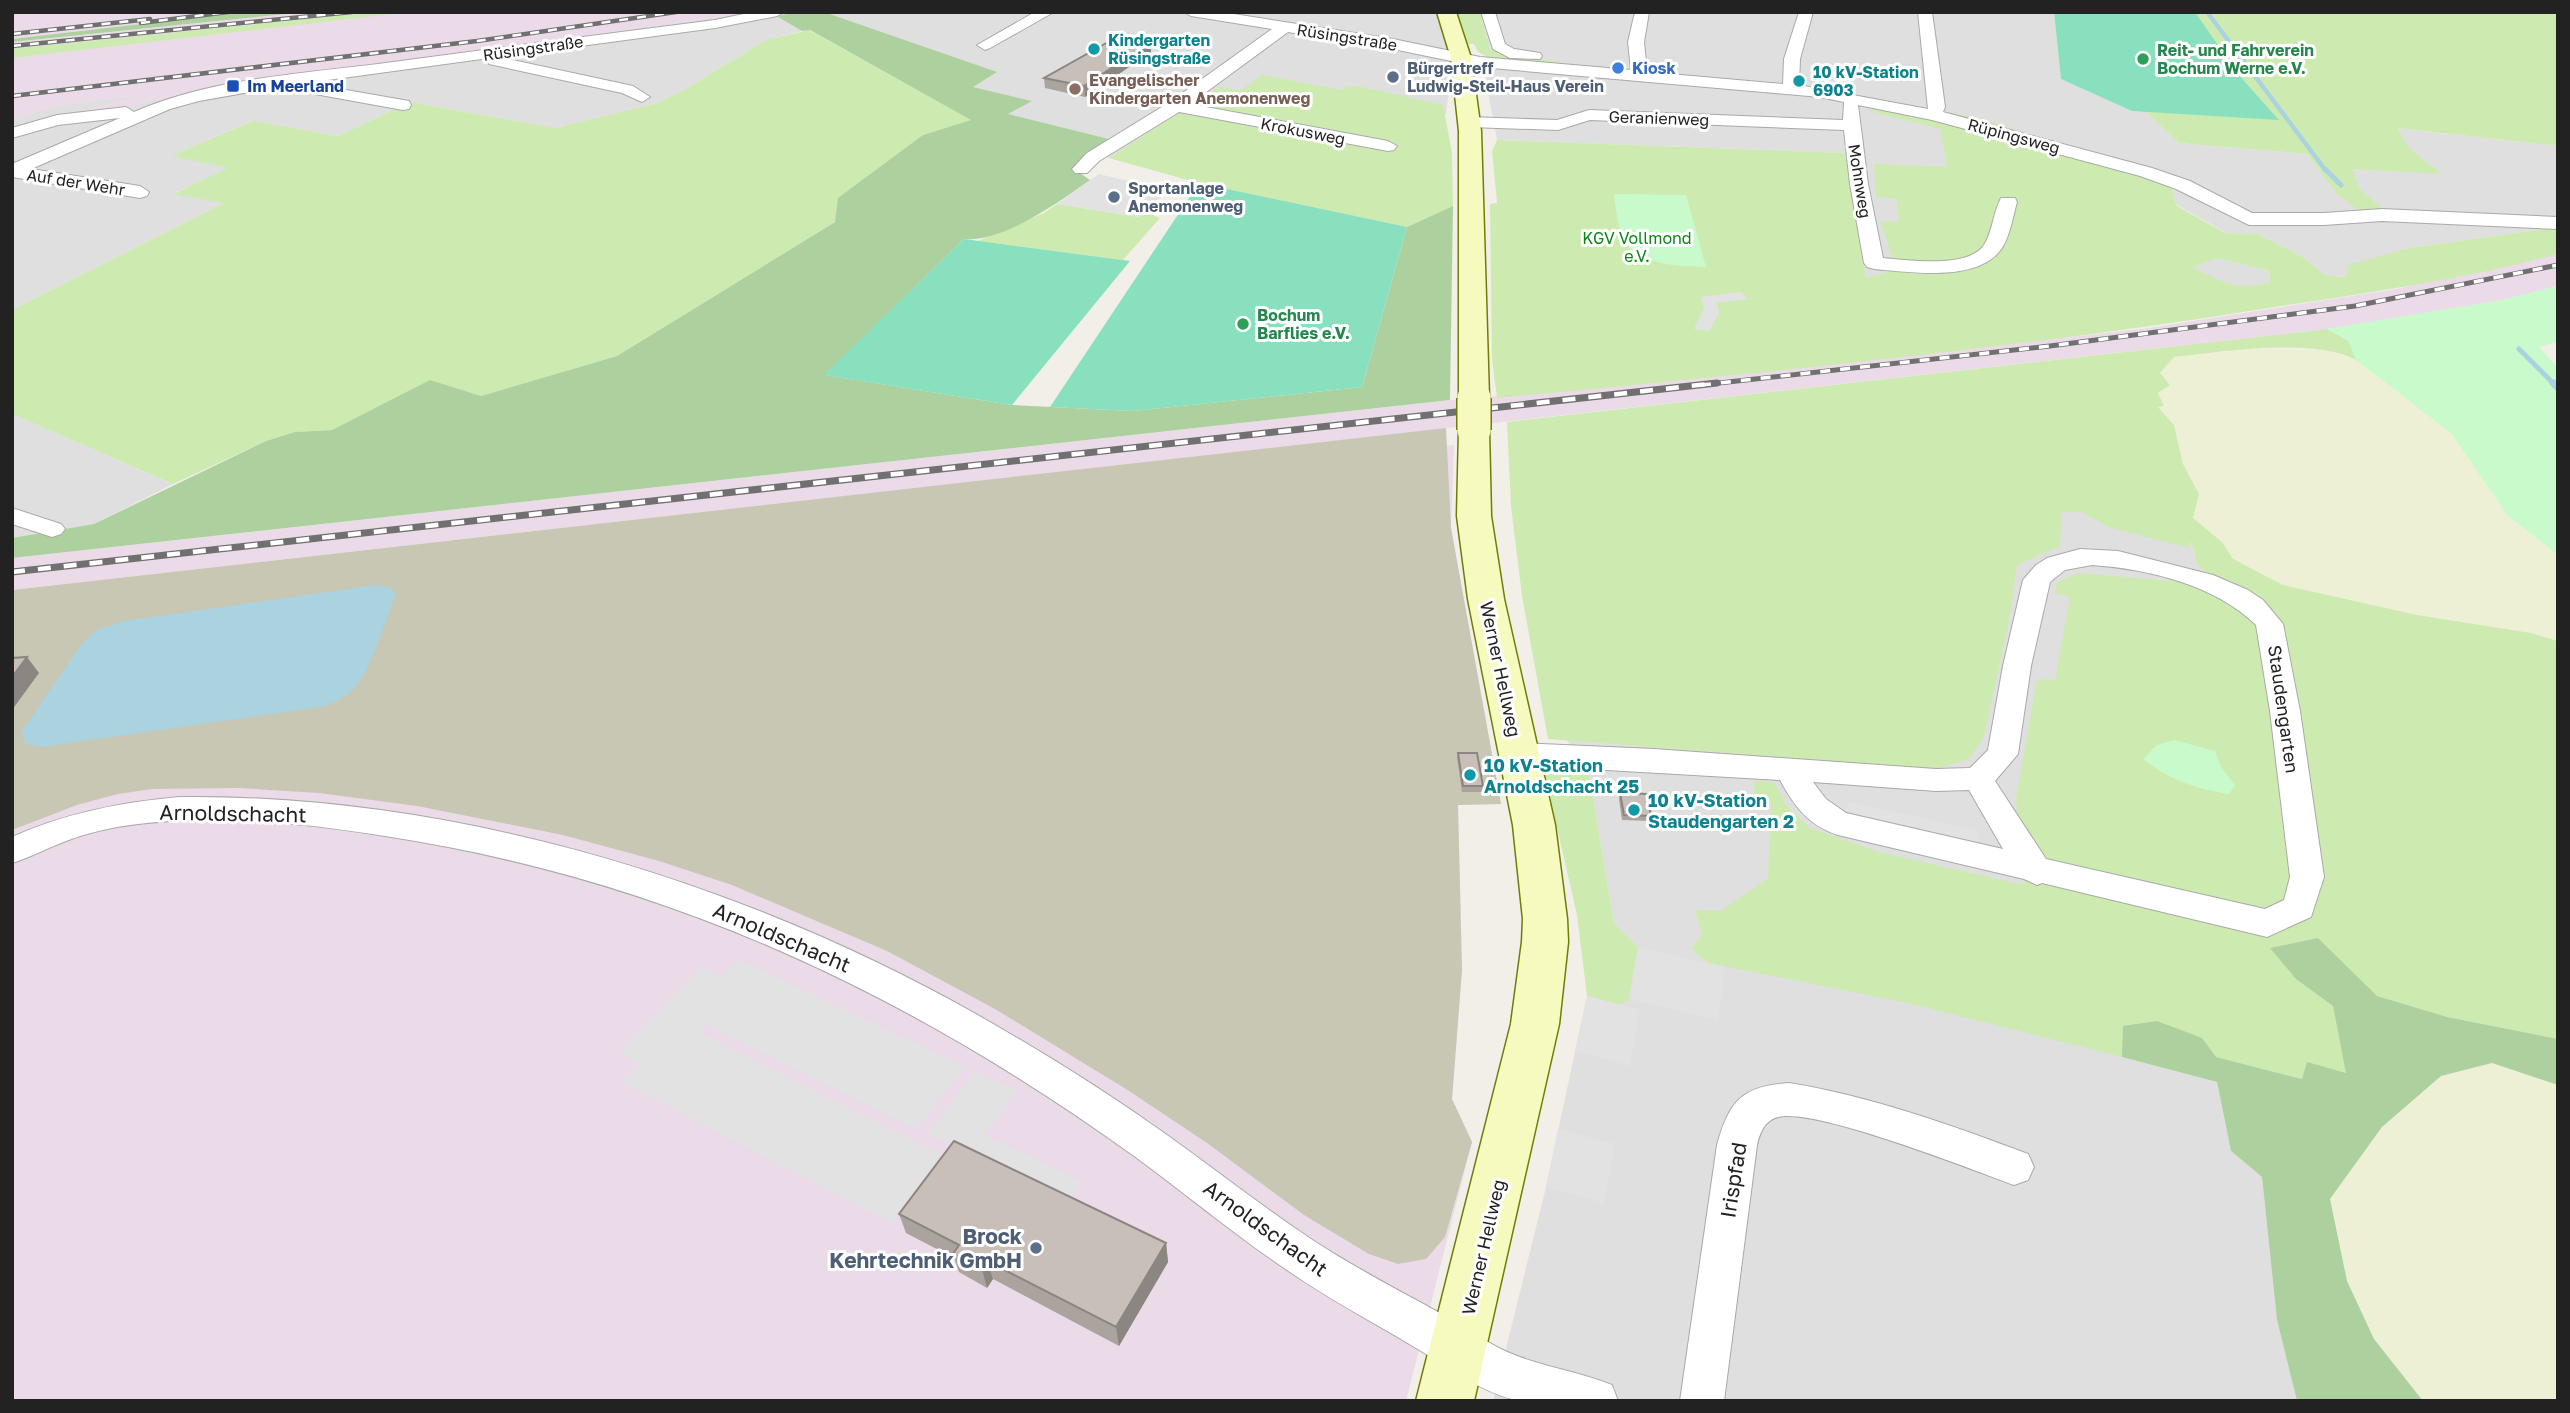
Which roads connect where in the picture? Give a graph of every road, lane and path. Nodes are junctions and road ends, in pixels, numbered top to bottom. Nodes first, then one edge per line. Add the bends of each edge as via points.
1 (777, 12) edge
2 (1048, 12) edge
3 (1191, 12) edge
4 (1446, 12) edge
5 (1488, 12) edge
6 (1642, 12) edge
7 (1806, 12) edge
8 (1925, 12) edge
9 (1285, 27) junction
10 (985, 45) dead end
11 (480, 55) junction
12 (1461, 58) junction
13 (1562, 70) junction
14 (1639, 76) junction
15 (289, 80) junction
16 (1791, 89) junction
17 (642, 97) dead end
18 (1850, 98) junction
19 (164, 105) junction
20 (404, 105) dead end
21 (1176, 106) junction
22 (1934, 115) junction
23 (1469, 122) junction
24 (1852, 125) junction
25 (12, 133) edge
26 (1388, 146) dead end
27 (1081, 169) dead end
28 (12, 171) edge
29 (140, 192) dead end
30 (2008, 202) dead end
31 (2558, 223) edge
32 (12, 516) edge
33 (52, 529) dead end
34 (1519, 754) junction
35 (1791, 770) junction
36 (1978, 779) junction
37 (12, 850) edge
38 (2037, 872) junction
39 (2014, 1167) dead end
40 (1459, 1348) junction
41 (1445, 1401) edge
42 (1595, 1401) edge
43 (1702, 1401) edge

1 - 11 street, Rüsingstraße
2 - 10 street
3 - 9 street, Rüsingstraße
4 - 12 main road, Werner Hellweg
5 - 13 street via 1498,46 1510,53 1565,60
6 - 14 street via 1636,42
7 - 16 street via 1792,59
8 - 22 street via 1937,107
9 - 12 street, Rüsingstraße
9 - 21 street
11 - 15 street, Rüsingstraße
11 - 17 street via 626,89
12 - 13 street, Rüpingsweg
12 - 23 main road, Werner Hellweg
13 - 14 street, Rüpingsweg
14 - 16 street, Rüpingsweg
15 - 19 street, Rüsingstraße
15 - 20 street, Rüsingstraße via 293,85
16 - 18 street, Rüpingsweg
18 - 22 street, Rüpingsweg
18 - 24 street, Mohnweg
19 - 25 street via 57,120
19 - 28 street, Rüsingstraße
21 - 26 street, Krokusweg
21 - 27 street
22 - 31 street, Rüpingsweg via 2147,172 2249,219 2382,215
23 - 24 street, Geranienweg via 1558,125 1589,115
23 - 34 main road, Werner Hellweg via 1476,530
24 - 30 street, Mohnweg via 1873,271 1977,260 1994,246
28 - 29 street, Auf der Wehr
32 - 33 street
34 - 35 street
34 - 40 main road, Werner Hellweg via 1534,825 1545,943 1535,1024
35 - 36 street
35 - 38 street, Staudengarten via 1802,795 1820,814 1838,824
36 - 38 street
36 - 38 street, Staudengarten via 2003,754 2037,580 2054,565 2084,557 2106,558 2194,578 2244,600 2269,622 2286,714 2306,877 2299,908 2267,923
37 - 40 street, Arnoldschacht via 73,826 118,815 199,808 287,812 440,833 573,863 700,902 783,934 935,1010 1125,1128 1328,1273
39 - 43 street, Irispfad via 1798,1099 1771,1101 1744,1119
40 - 41 main road, Werner Hellweg
40 - 42 street, Arnoldschacht via 1501,1372

